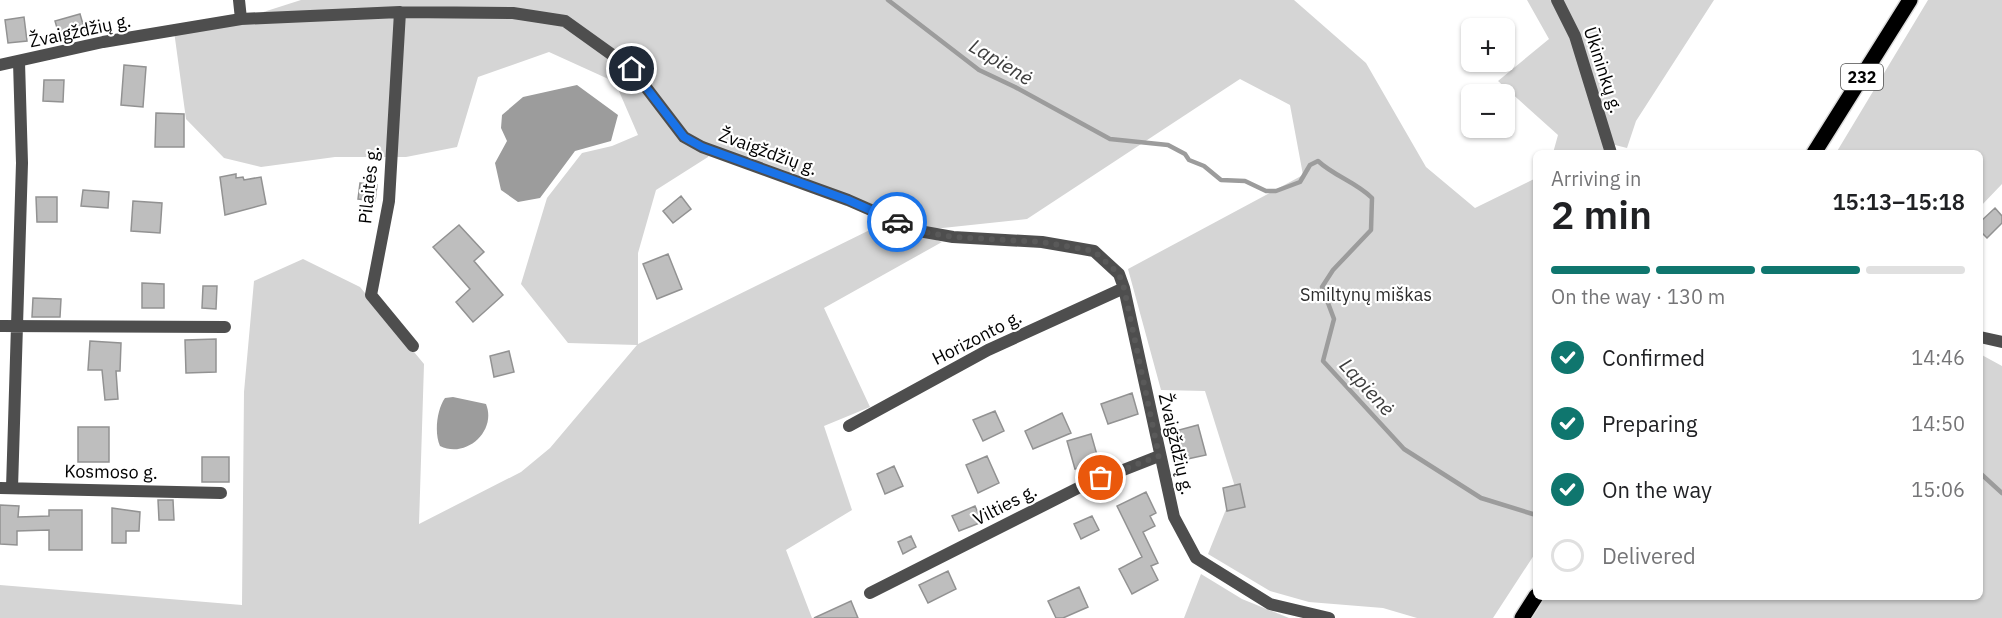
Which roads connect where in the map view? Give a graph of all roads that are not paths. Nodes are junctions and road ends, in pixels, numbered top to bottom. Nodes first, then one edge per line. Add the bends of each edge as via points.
1 (239, 0) edge
2 (1557, 0) edge
3 (1910, 0) edge
4 (400, 12) junction
5 (241, 19) junction
6 (19, 62) junction
7 (0, 65) edge
8 (1610, 150) edge
9 (1816, 150) edge
10 (1124, 288) junction
11 (0, 326) edge
12 (16, 327) junction
13 (225, 327) dead end
14 (1983, 338) edge
15 (2002, 342) edge
16 (413, 346) dead end
17 (849, 426) dead end
18 (1159, 456) junction
19 (6, 488) edge
20 (221, 493) dead end
21 (870, 594) dead end
22 (1533, 600) edge
23 (1329, 618) edge
24 (1522, 618) edge

1 - 5 street
2 - 8 street, Ūkininkų g. via 1575,36
3 - 9 main road, 232
4 - 5 street, Žvaigždžių g.
4 - 10 street, Žvaigždžių g. via 513,13 565,21 632,69 684,137 702,147 848,200 919,231 1042,242 1094,251 1119,274
4 - 16 street, Pilaitės g. via 389,201 371,296
5 - 6 street, Žvaigždžių g. via 104,42
6 - 7 street, Žvaigždžių g.
6 - 12 street via 22,163
10 - 17 street, Horizonto g. via 988,350
10 - 18 street, Žvaigždžių g.
11 - 12 street
12 - 13 street
12 - 19 street
14 - 15 street
18 - 21 street, Vilties g. via 1080,487
18 - 23 street, Žvaigždžių g. via 1174,517 1196,558 1270,604
19 - 20 street, Kosmoso g.
22 - 24 main road

